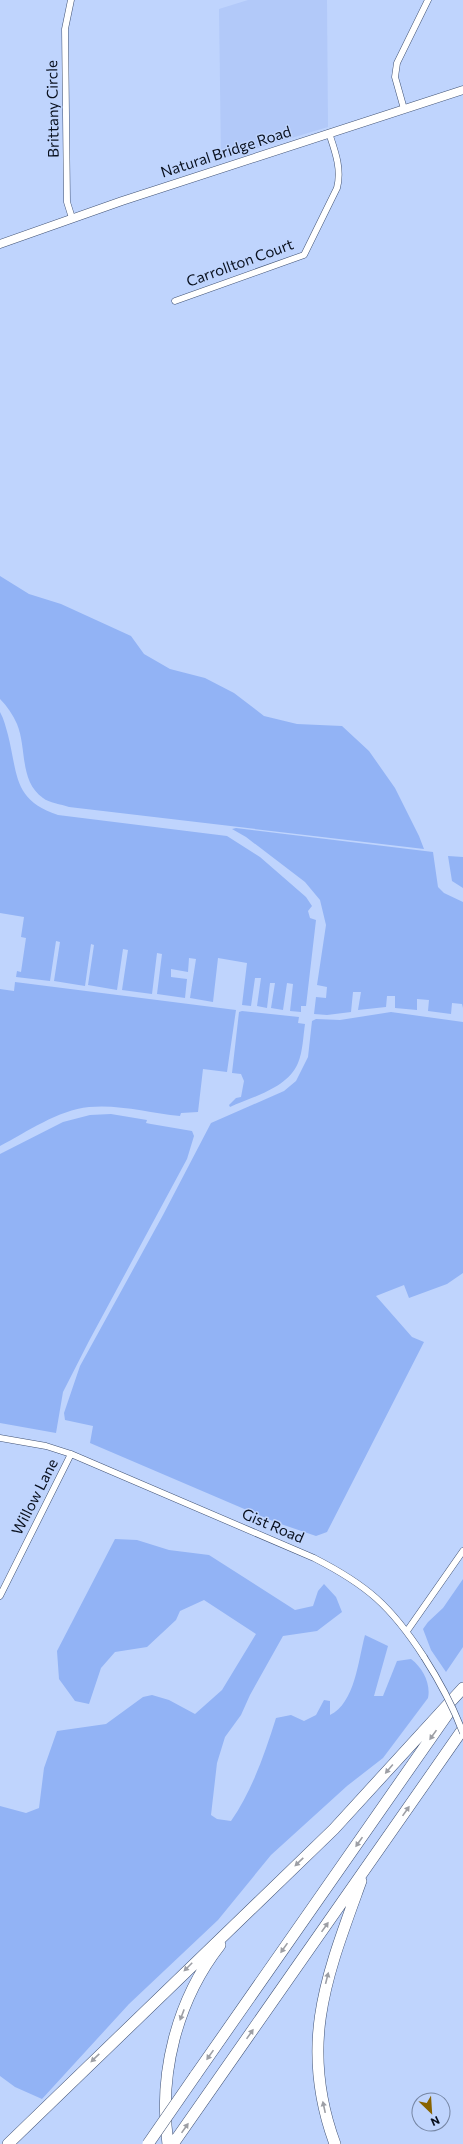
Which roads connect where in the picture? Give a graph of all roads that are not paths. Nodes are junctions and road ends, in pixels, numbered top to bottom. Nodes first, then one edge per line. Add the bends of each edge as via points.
1 (71, 0) edge
2 (428, 0) edge
3 (463, 90) edge
4 (404, 109) junction
5 (329, 133) junction
6 (72, 218) junction
7 (0, 244) edge
8 (175, 301) dead end
9 (0, 1438) edge
10 (71, 1454) junction
11 (463, 1551) edge
12 (0, 1596) edge
13 (407, 1631) junction
14 (463, 1690) edge
15 (463, 1729) edge
16 (463, 1733) edge
17 (367, 1866) junction
18 (238, 1922) junction
19 (8, 2144) edge
20 (148, 2144) edge
21 (168, 2144) edge
22 (174, 2144) edge
23 (335, 2144) edge

1 - 6 street, Brittany Circle via 65,29 67,202
2 - 4 street via 397,63 395,77
3 - 4 main road, Natural Bridge Road
4 - 5 main road, Natural Bridge Road
5 - 6 main road, Natural Bridge Road
5 - 8 street, Carrollton Court via 337,156 339,179 304,255
6 - 7 main road, Natural Bridge Road
9 - 10 street, Gist Road via 46,1446
10 - 12 street, Willow Lane
10 - 13 street, Gist Road via 314,1558 341,1572 369,1590
11 - 13 street
13 - 16 street, Gist Road, bridge via 442,1685
14 -> 18 highway via 353,1809
14 -> 20 highway, bridge
17 -> 15 highway
22 -> 17 highway
23 -> 17 highway via 325,2113 319,2071 321,2006 331,1963
18 -> 19 highway via 194,1961
18 -> 21 highway via 203,1969 179,2023 170,2056 166,2085

